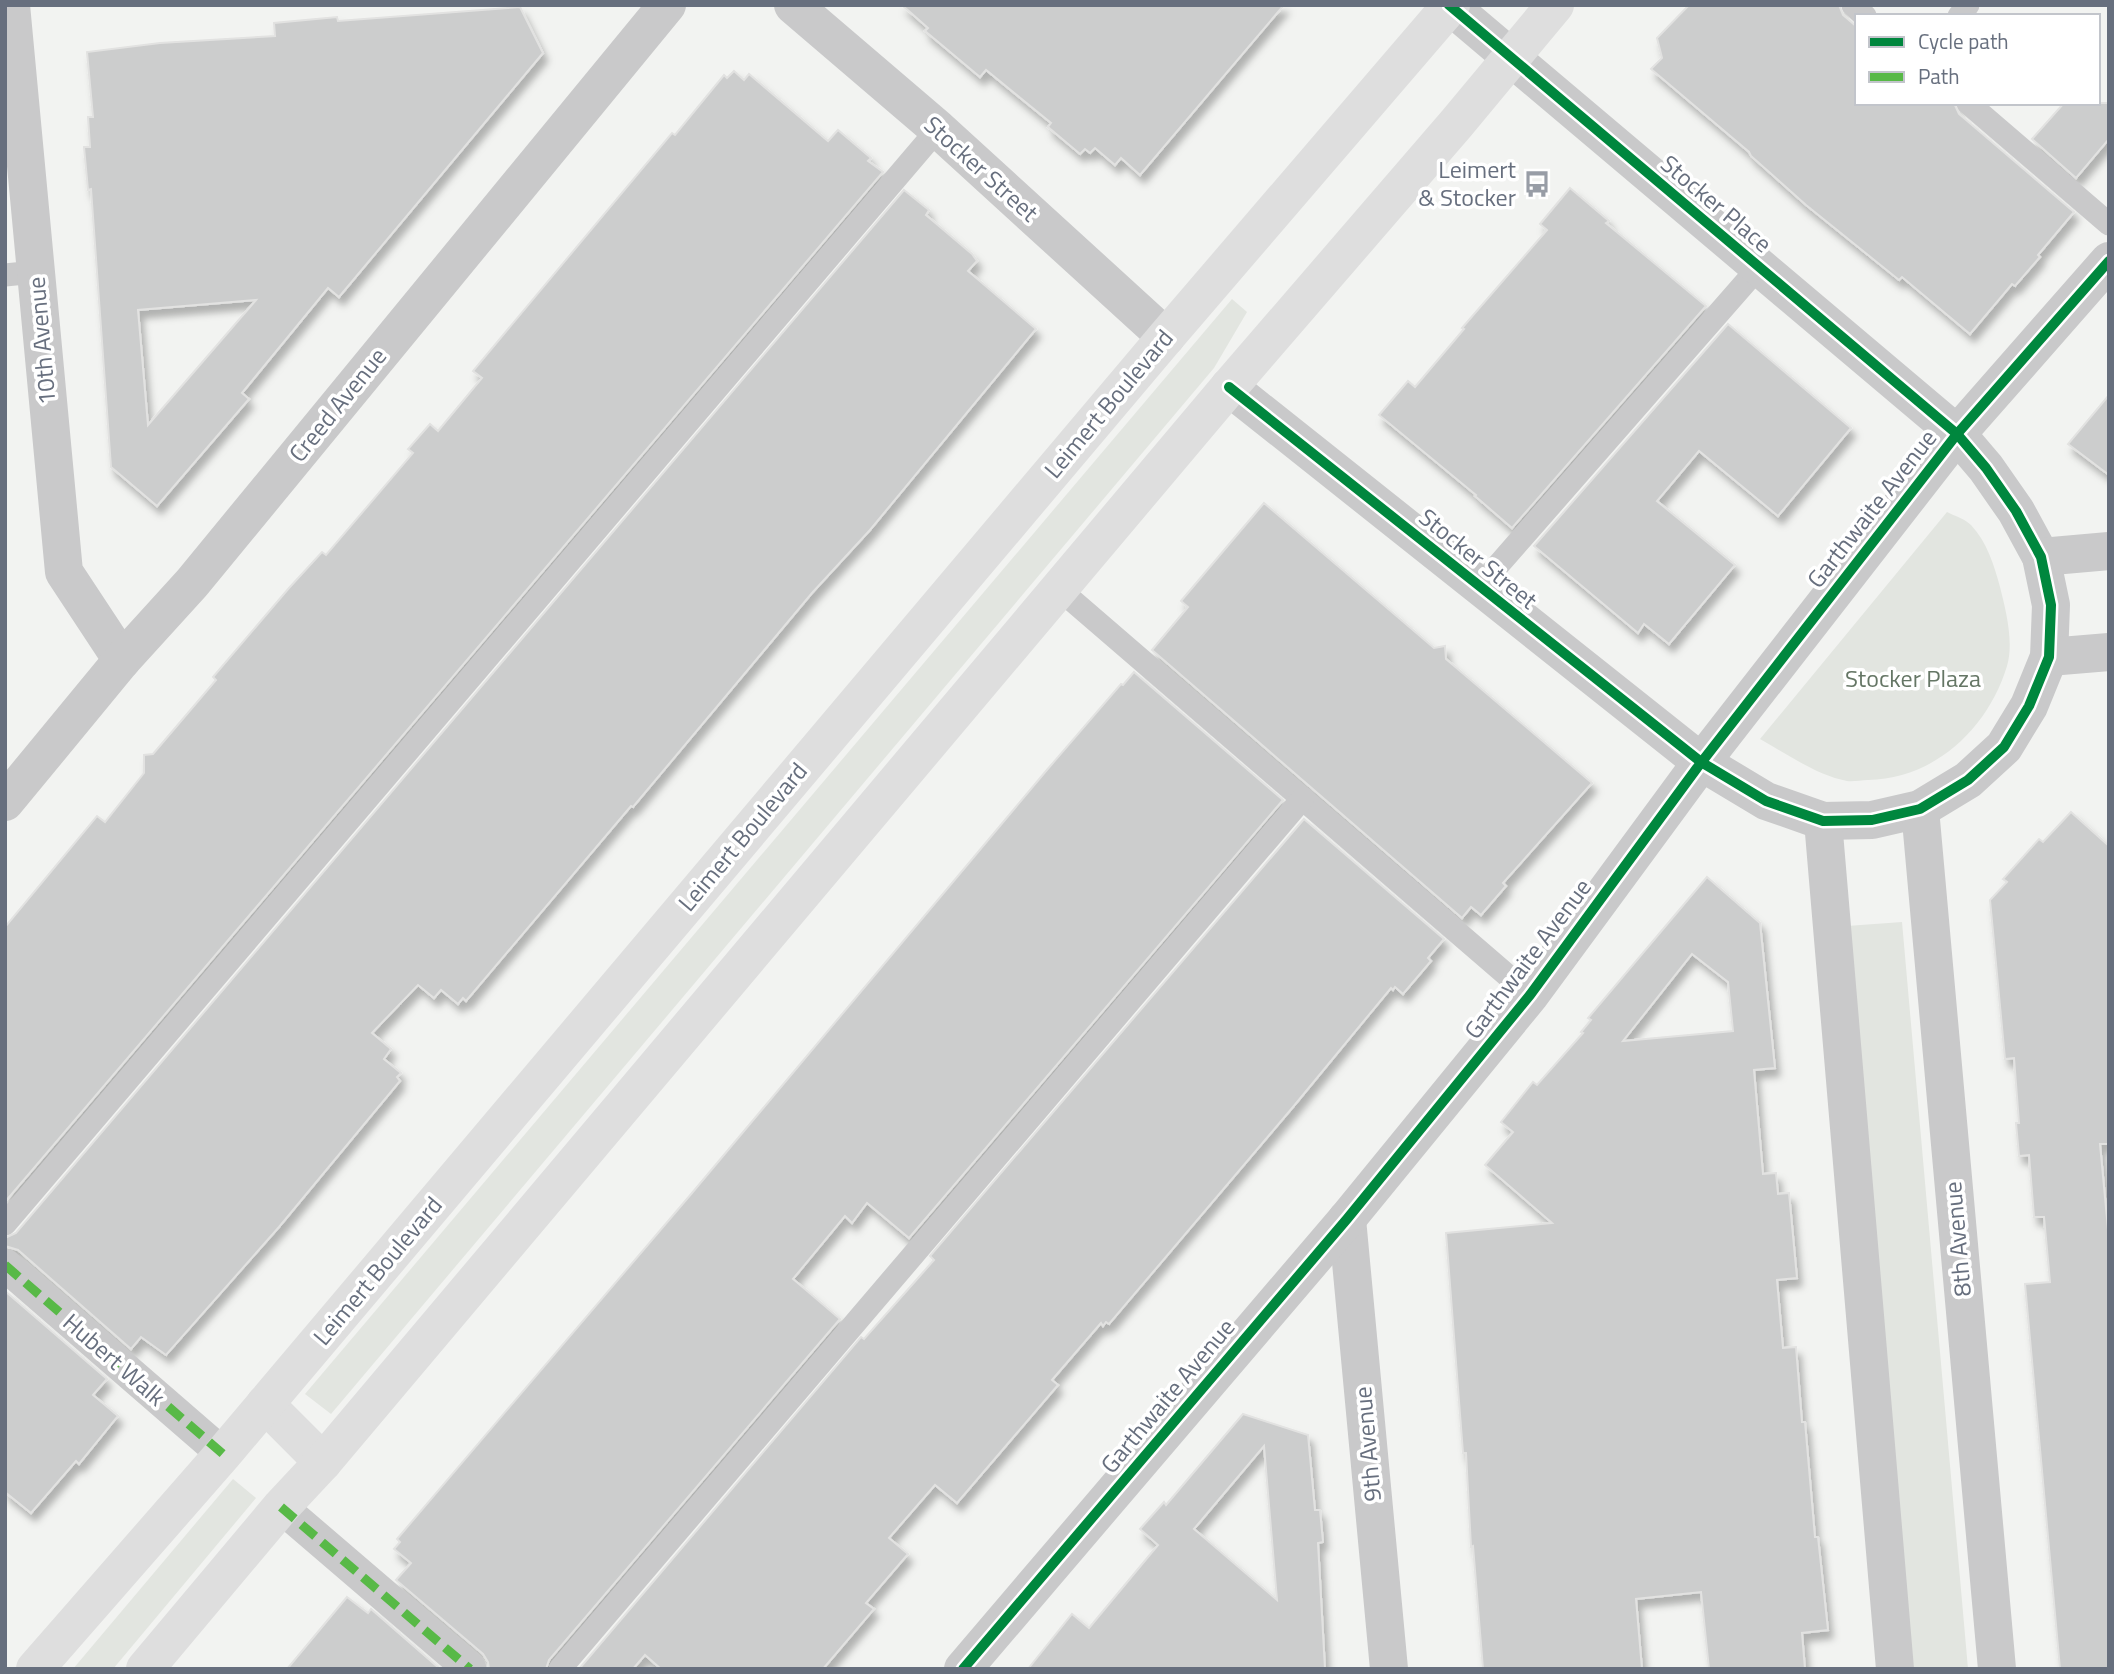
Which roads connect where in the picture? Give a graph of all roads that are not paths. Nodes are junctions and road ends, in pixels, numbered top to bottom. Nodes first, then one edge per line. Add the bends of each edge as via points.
1 (11, 5) edge
2 (667, 5) edge
3 (793, 5) edge
4 (1450, 5) edge
5 (1555, 5) edge
6 (1511, 59) junction
7 (1970, 105) edge
8 (937, 130) junction
9 (2109, 224) edge
10 (2109, 261) edge
11 (1759, 267) junction
12 (20, 274) edge
13 (1166, 337) junction
14 (1229, 387) junction
15 (1957, 434) junction
16 (2109, 551) edge
17 (2041, 557) junction
18 (1479, 587) junction
19 (1059, 589) junction
20 (2109, 652) edge
21 (2049, 657) junction
22 (122, 660) junction
23 (1702, 762) junction
24 (1303, 798) junction
25 (5, 802) edge
26 (1920, 809) junction
27 (1823, 821) junction
28 (1530, 995) junction
29 (1347, 1219) junction
30 (5, 1224) edge
31 (5, 1265) edge
32 (265, 1404) junction
33 (223, 1454) junction
34 (323, 1462) junction
35 (281, 1507) junction
36 (35, 1669) edge
37 (145, 1669) edge
38 (470, 1669) edge
39 (560, 1669) edge
40 (963, 1669) edge
41 (1389, 1669) edge
42 (1895, 1669) edge
43 (1997, 1669) edge

1 - 12 street, 10th Avenue
2 - 22 street, Creed Avenue via 192,583
3 - 8 street, Stocker Street
4 - 6 street, Stocker Place
4 - 13 main road, Leimert Boulevard
5 - 6 main road
6 - 11 street, Stocker Place
6 - 14 main road
7 - 9 lane
8 - 13 street, Stocker Street
8 - 30 lane
10 - 15 street, Garthwaite Avenue
11 - 15 street, Stocker Place
11 - 18 lane
12 - 22 street, 10th Avenue via 64,572
13 - 32 main road, Leimert Boulevard
14 - 18 street, Stocker Street
14 - 19 main road
15 - 17 street via 2016,511
15 - 23 street, Garthwaite Avenue
16 - 17 street
17 - 21 street via 2051,605
18 - 23 street, Stocker Street
19 - 24 lane
19 - 34 main road
20 - 21 street
21 - 26 street via 2029,706 2004,747 1968,780
22 - 25 street, Creed Avenue
23 - 27 street via 1766,801
23 - 28 street, Garthwaite Avenue
24 - 28 lane
24 - 39 lane
26 - 27 street via 1871,820
26 - 43 street, 8th Avenue
27 - 42 street
28 - 29 street, Garthwaite Avenue
29 - 40 street, Garthwaite Avenue
29 - 41 street, 9th Avenue
31 - 33 street, Hubert Walk
32 - 33 main road, Leimert Boulevard
32 - 34 main road
33 - 36 main road, Leimert Boulevard
34 - 35 main road
35 - 37 main road
35 - 38 street

